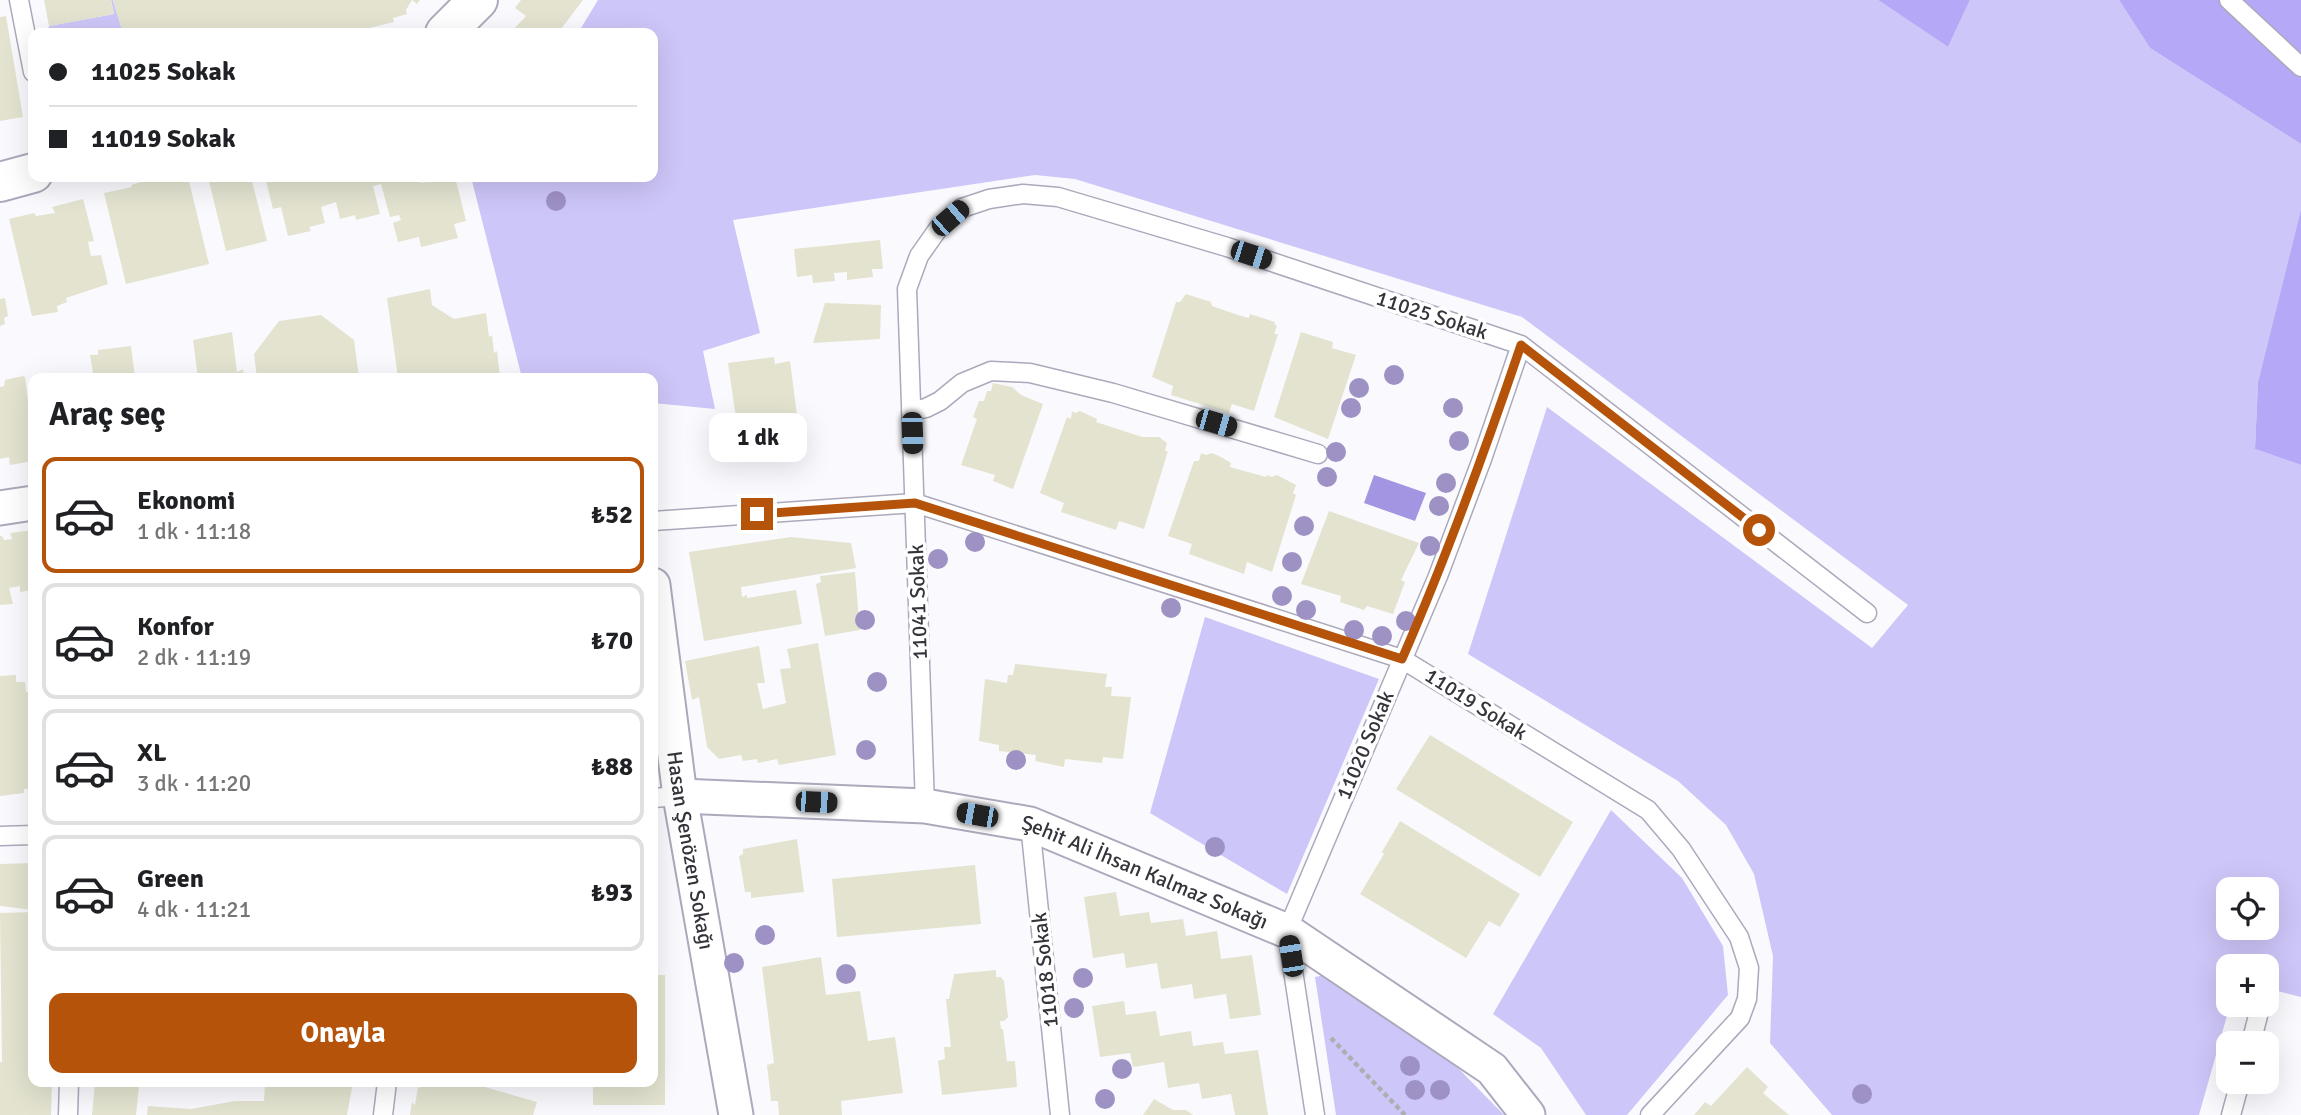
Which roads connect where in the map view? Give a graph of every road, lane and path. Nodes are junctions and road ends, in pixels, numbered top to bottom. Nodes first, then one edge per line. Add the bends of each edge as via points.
1 (19, 0) edge
2 (478, 0) edge
3 (2229, 0) edge
4 (450, 28) edge
5 (28, 46) edge
6 (2301, 67) edge
7 (28, 174) edge
8 (0, 182) edge
9 (962, 208) joint
10 (1521, 345) junction
11 (911, 411) junction
12 (1318, 454) dead end
13 (915, 503) junction
14 (28, 504) edge
15 (0, 508) edge
16 (658, 521) edge
17 (1867, 613) dead end
18 (1402, 659) junction
19 (658, 667) edge
20 (666, 797) edge
21 (925, 806) junction
22 (1030, 824) junction
23 (28, 835) edge
24 (0, 836) edge
25 (1287, 931) junction
26 (1298, 1004) junction
27 (69, 1087) edge
28 (386, 1087) edge
29 (2237, 1094) edge
30 (68, 1115) edge
31 (383, 1115) edge
32 (736, 1115) edge
33 (1060, 1115) edge
34 (1315, 1115) edge
35 (1405, 1115) edge
36 (1528, 1115) edge
37 (1650, 1115) edge
38 (2231, 1115) edge

1 - 5 lane
2 - 4 street
3 - 6 lane
7 - 8 street
9 - 10 lane, 11025 Sokak via 1023,194 1058,197 1227,247
9 - 11 lane, 11041 Sokak via 938,229 919,256 907,289
10 - 17 lane, 11025 Sokak
10 - 18 lane, 11020 Sokak via 1453,537
11 - 12 lane via 940,401 961,383 991,371 1030,373
11 - 13 lane, 11041 Sokak
13 - 16 lane, 11019 Sokak
13 - 18 lane, 11019 Sokak
13 - 21 lane, 11041 Sokak
14 - 15 street
18 - 25 lane, 11020 Sokak
18 - 37 lane, 11019 Sokak via 1648,810 1681,849 1739,937 1749,968 1747,999 1740,1018
19 - 20 street, Hasan Şenözen Sokağı
20 - 21 street, Şehit Ali İhsan Kalmaz Sokağı
20 - 32 street, Hasan Şenözen Sokağı
21 - 22 street, Şehit Ali İhsan Kalmaz Sokağı
22 - 25 street, Şehit Ali İhsan Kalmaz Sokağı
22 - 33 lane, 11018 Sokak
23 - 24 lane
25 - 26 lane
25 - 36 street, Şehit Ali İhsan Kalmaz Sokağı via 1492,1069
26 - 34 lane
26 - 35 path
27 - 30 lane
28 - 31 lane
29 - 38 lane

